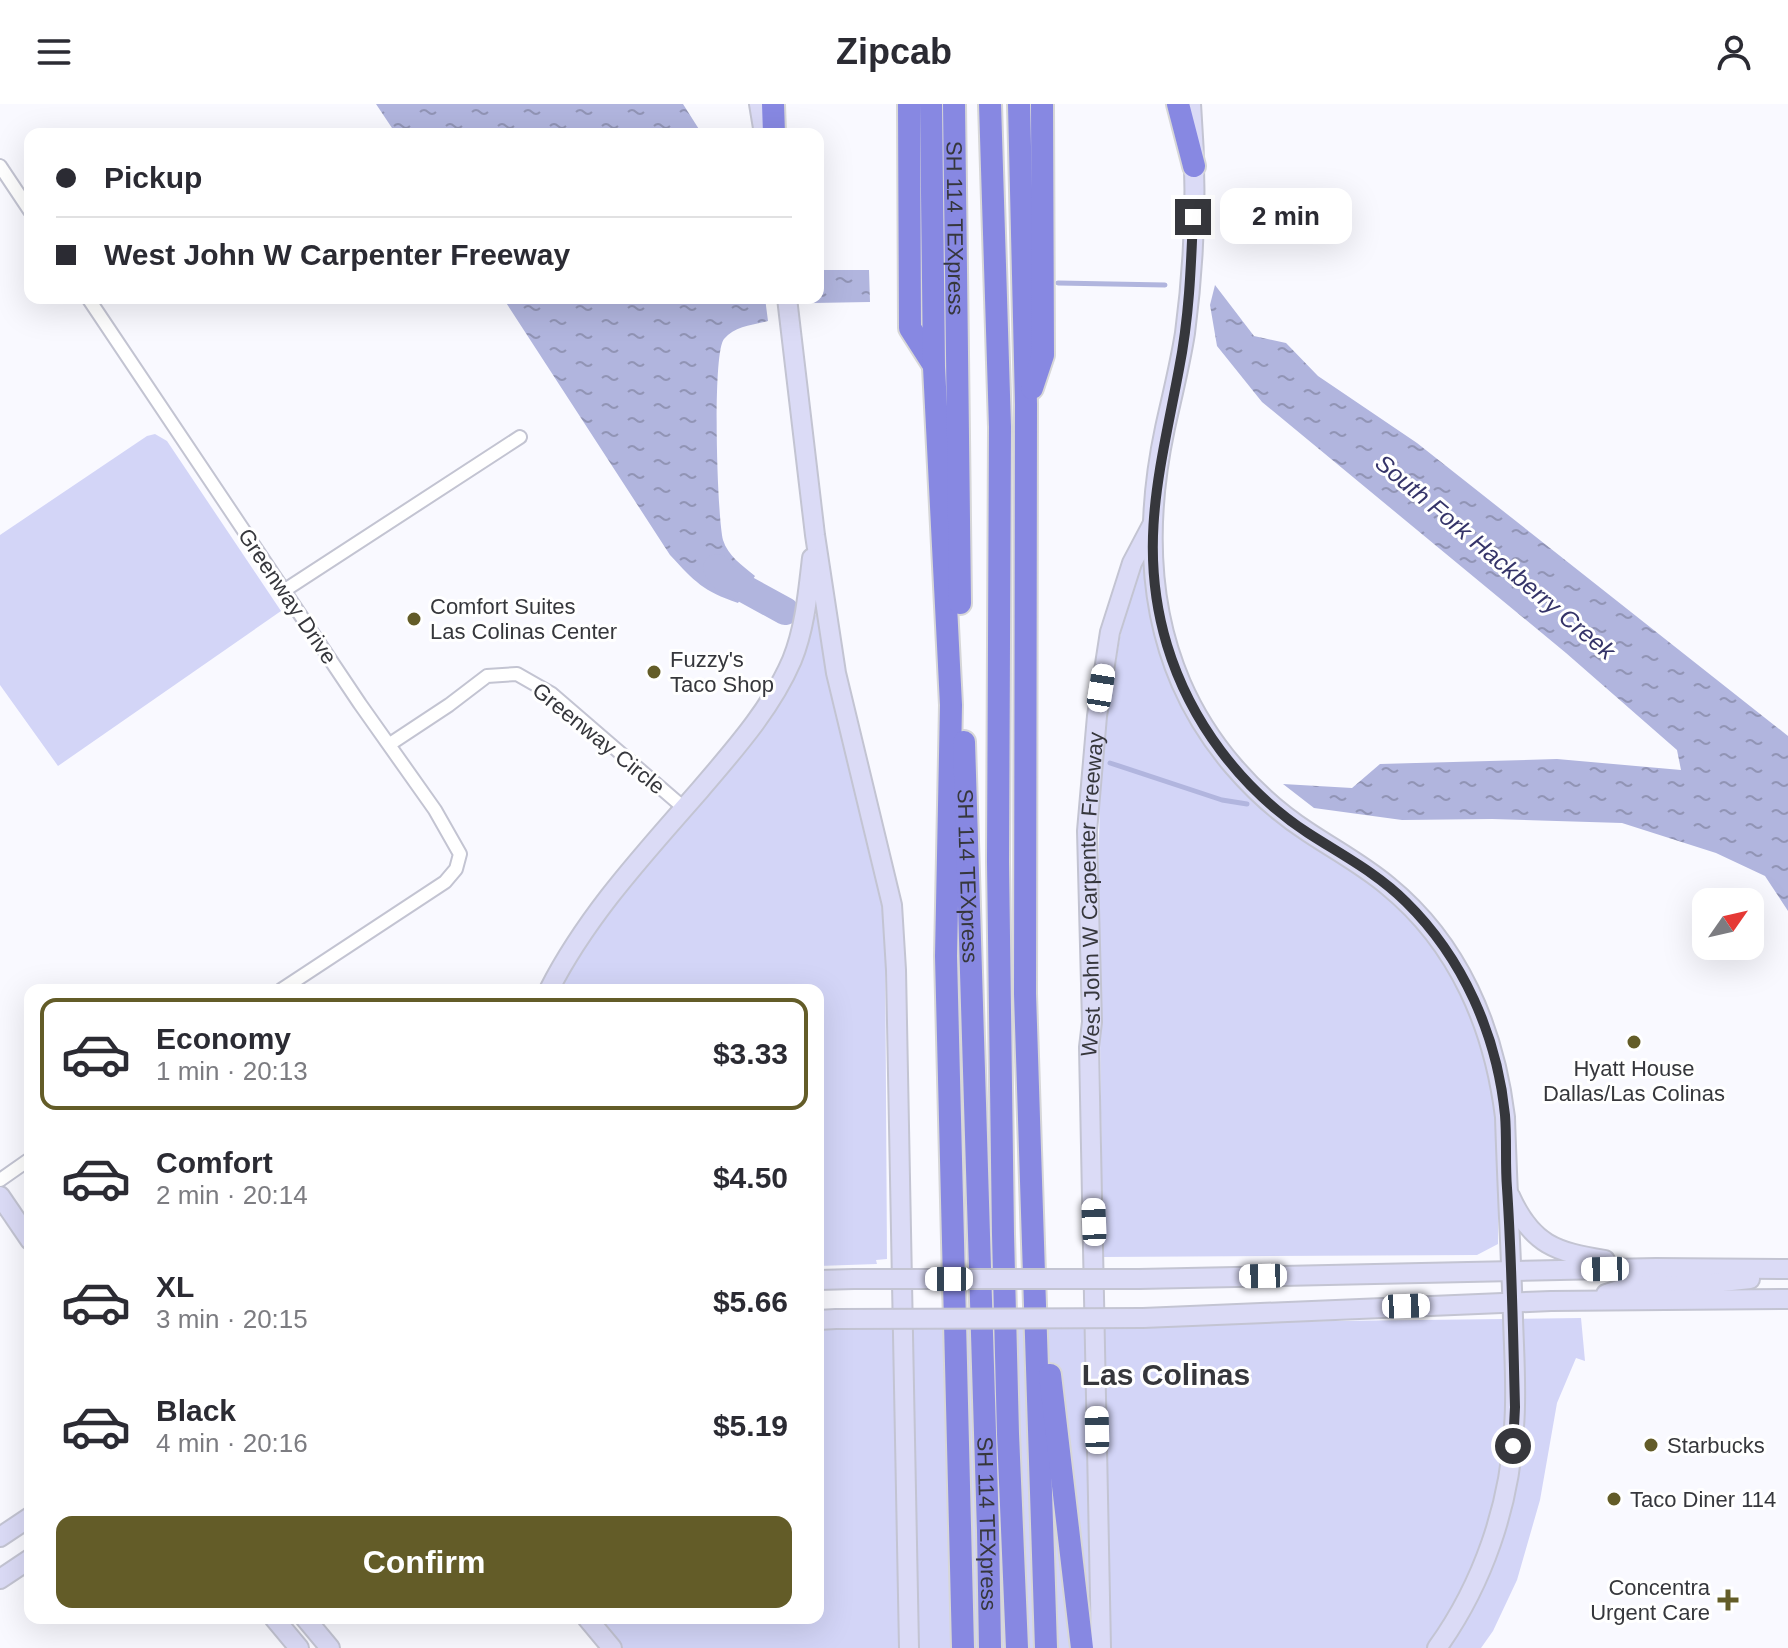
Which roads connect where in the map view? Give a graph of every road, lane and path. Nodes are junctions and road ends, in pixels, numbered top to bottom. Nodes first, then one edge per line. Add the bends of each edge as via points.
1 (759, 104) edge
2 (773, 104) edge
3 (909, 104) edge
4 (931, 104) edge
5 (954, 104) edge
6 (990, 104) edge
7 (1019, 104) edge
8 (1042, 104) edge
9 (1178, 104) edge
10 (1191, 104) edge
11 (763, 128) edge
12 (774, 128) edge
13 (0, 166) edge
14 (1194, 166) junction
15 (24, 202) edge
16 (92, 304) edge
17 (788, 304) edge
18 (934, 367) junction
19 (1026, 404) junction
20 (520, 437) dead end
21 (1153, 524) junction
22 (815, 535) junction
23 (285, 590) junction
24 (390, 744) junction
25 (684, 808) junction
26 (290, 984) edge
27 (553, 984) edge
28 (1027, 1073) junction
29 (24, 1163) edge
30 (0, 1180) edge
31 (1507, 1190) junction
32 (0, 1196) edge
33 (24, 1231) edge
34 (1656, 1268) junction
35 (1785, 1269) edge
36 (1512, 1270) junction
37 (824, 1280) edge
38 (1788, 1299) edge
39 (1594, 1300) junction
40 (1512, 1302) junction
41 (827, 1319) edge
42 (24, 1521) edge
43 (0, 1537) edge
44 (24, 1563) edge
45 (0, 1579) edge
46 (279, 1624) edge
47 (310, 1624) edge
48 (592, 1624) edge
49 (299, 1648) edge
50 (330, 1648) edge
51 (612, 1648) edge
52 (909, 1648) edge
53 (963, 1648) edge
54 (990, 1648) edge
55 (1017, 1648) edge
56 (1046, 1648) edge
57 (1082, 1648) edge
58 (1101, 1648) edge
59 (1437, 1648) edge

1 - 11 main road
2 - 12 highway
3 - 18 highway via 910,328
4 - 18 highway
5 - 54 highway, SH 114 TEXpress via 961,640
6 - 55 highway, SH 114 TEXpress via 1000,427 1003,1234
7 - 19 highway
8 - 19 highway via 1043,355
9 - 14 highway
10 - 14 main road, West John W Carpenter Freeway
13 - 15 street
14 - 21 main road, West John W Carpenter Freeway via 1185,331
16 - 23 street, Greenway Drive
17 - 22 main road
18 - 53 highway via 951,705 946,956
19 - 28 highway
20 - 23 street
21 - 31 main road via 1154,583 1166,642 1212,739 1278,811 1359,863 1408,904 1468,986 1493,1048 1501,1086
21 - 58 main road, West John W Carpenter Freeway via 1132,563 1110,632 1087,831
22 - 25 main road via 806,606 792,659 746,736
22 - 52 main road via 836,673 892,905
23 - 24 street, Greenway Drive
24 - 25 street, Greenway Circle via 487,676 517,674 552,694
24 - 26 street, Greenway Drive via 460,854 456,869 445,882
25 - 27 main road via 597,911
28 - 56 highway
28 - 57 highway via 1045,1173 1050,1368
29 - 30 street
31 - 34 main road via 1530,1229 1563,1253
31 - 36 main road
32 - 33 main road
34 - 35 main road
34 - 36 main road
35 - 39 main road via 1776,1276 1631,1286
36 - 37 main road, bridge
36 - 40 main road
38 - 39 main road
39 - 40 main road
40 - 41 main road, bridge via 1143,1318
40 - 59 main road via 1514,1429 1502,1505 1478,1577
42 - 43 main road
44 - 45 main road
46 - 49 main road
47 - 50 main road
48 - 51 main road

